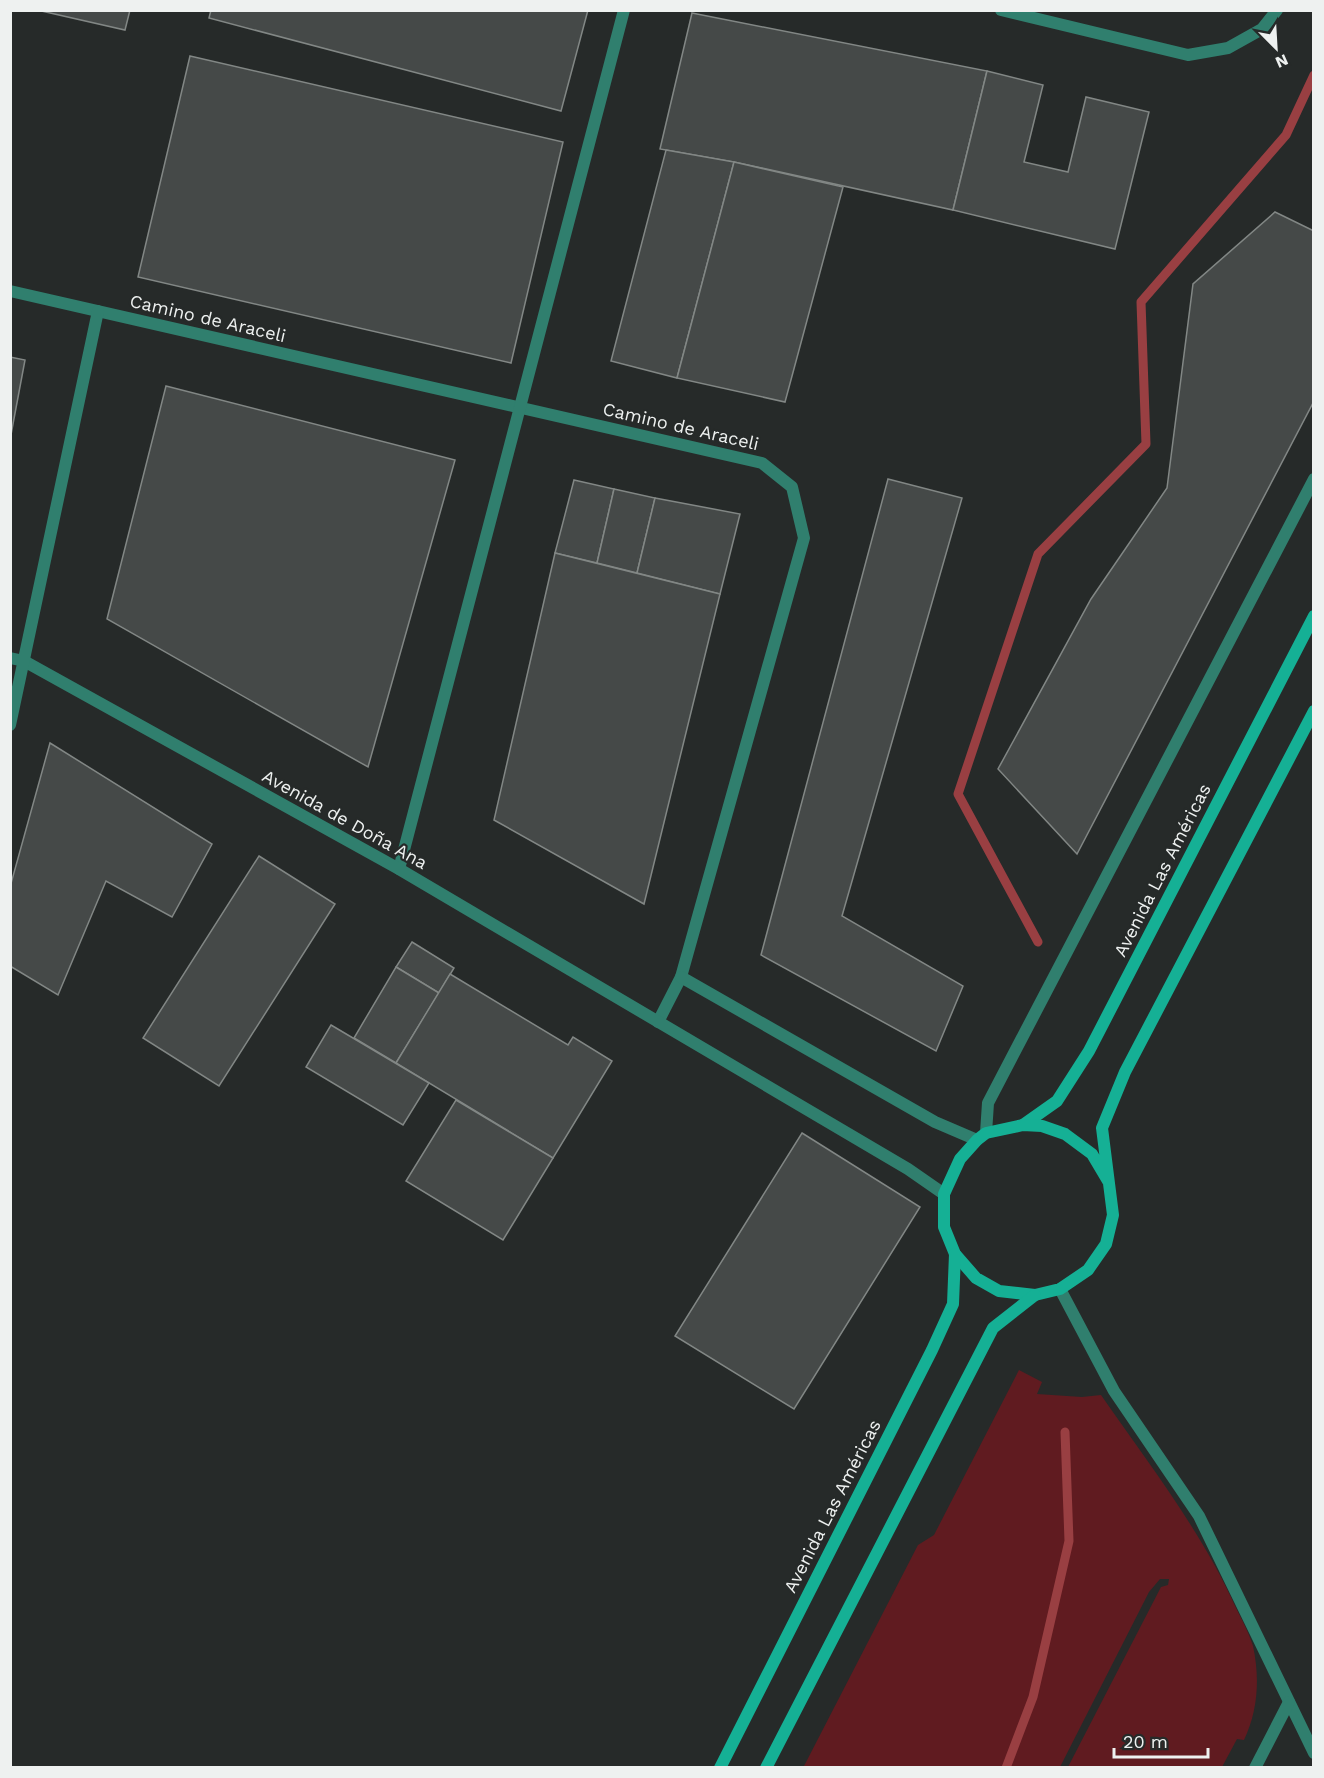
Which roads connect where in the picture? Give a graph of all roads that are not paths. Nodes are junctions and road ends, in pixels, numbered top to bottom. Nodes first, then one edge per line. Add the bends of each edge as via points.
1 (624, 10) edge
2 (1001, 10) edge
3 (1277, 10) edge
4 (10, 291) edge
5 (98, 311) junction
6 (520, 407) junction
7 (1314, 479) edge
8 (1314, 616) edge
9 (10, 658) edge
10 (24, 661) junction
11 (1314, 711) edge
12 (10, 725) edge
13 (399, 869) junction
14 (681, 977) junction
15 (658, 1022) junction
16 (1023, 1125) junction
17 (981, 1137) junction
18 (1108, 1181) junction
19 (944, 1194) junction
20 (954, 1254) junction
21 (1060, 1289) junction
22 (1035, 1295) junction
23 (1289, 1702) junction
24 (1314, 1753) edge
25 (720, 1767) edge
26 (766, 1767) edge
27 (1255, 1767) edge

1 - 6 street
2 - 3 street via 1188,55 1228,48 1262,29
4 - 5 street, Camino de Araceli
5 - 6 street, Camino de Araceli
5 - 10 street
6 - 13 street
6 - 14 street, Camino de Araceli via 762,463 792,487 804,538
7 - 17 street via 988,1103
8 - 16 street, Avenida Las Américas via 1089,1051 1056,1101
9 - 10 street, Avenida de Doña Ana
10 - 12 street
10 - 13 street, Avenida de Doña Ana
11 - 18 street via 1125,1072 1102,1128
13 - 15 street, Avenida de Doña Ana
14 - 15 street, Camino de Araceli
14 - 17 street via 934,1122
15 - 19 street, Avenida de Doña Ana
16 - 17 street
16 - 18 street via 1042,1126 1065,1134 1092,1154
17 - 19 street via 960,1159
18 - 21 street via 1113,1215 1106,1244 1088,1270
19 - 20 street via 944,1227
20 - 22 street via 976,1278 999,1291
20 - 25 street, Avenida Las Américas via 953,1304
21 - 22 street
21 - 23 street via 1114,1391 1198,1516
22 - 26 street via 993,1328
23 - 24 street
23 - 27 street

